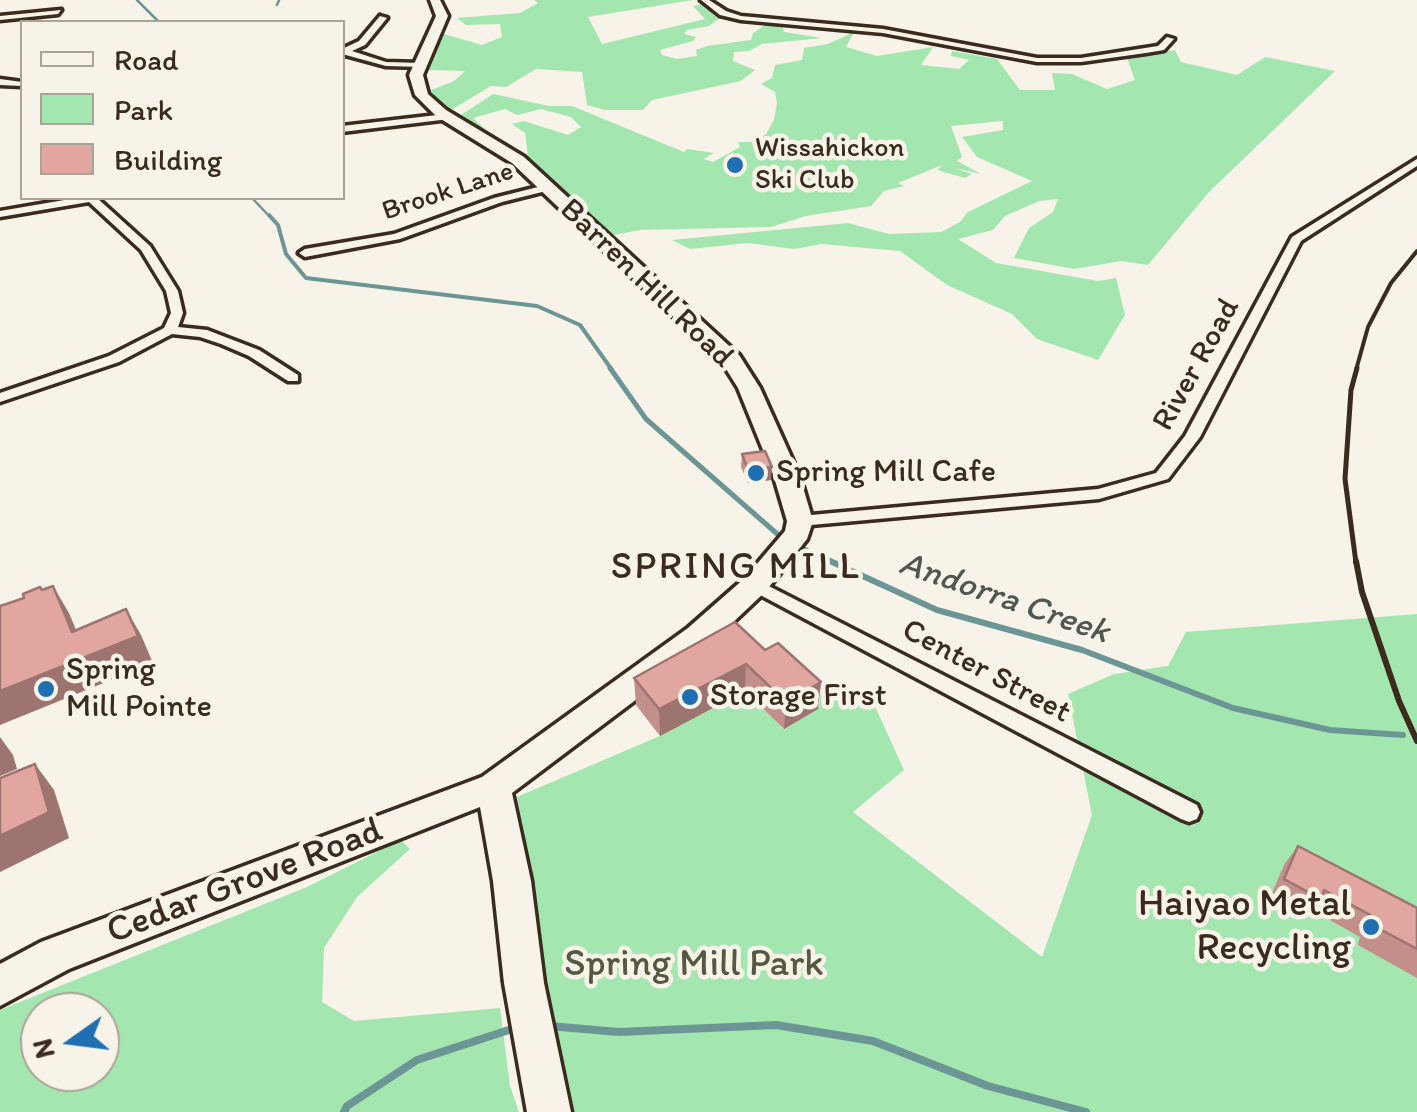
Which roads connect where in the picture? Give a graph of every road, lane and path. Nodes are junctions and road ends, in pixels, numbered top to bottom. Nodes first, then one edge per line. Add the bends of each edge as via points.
1 (434, 0) edge
2 (704, 0) edge
3 (58, 12) dead end
4 (0, 18) edge
5 (383, 18) dead end
6 (1170, 39) dead end
7 (345, 51) edge
8 (382, 63) junction
9 (421, 65) junction
10 (362, 74) dead end
11 (446, 117) junction
12 (345, 129) edge
13 (1417, 162) edge
14 (546, 188) junction
15 (80, 200) edge
16 (93, 200) edge
17 (0, 214) edge
18 (305, 253) dead end
19 (170, 330) junction
20 (293, 378) dead end
21 (0, 398) edge
22 (800, 520) junction
23 (755, 585) junction
24 (494, 787) junction
25 (1190, 812) dead end
26 (0, 986) edge
27 (545, 1095) edge

1 - 9 street via 442,19
2 - 6 street via 742,18 883,31 1037,60 1146,51
3 - 4 street
5 - 7 street via 361,44
7 - 8 street
8 - 9 street
8 - 10 street
9 - 11 street, Barren Hill Road via 418,88
11 - 12 street
11 - 14 street, Barren Hill Road via 514,157
13 - 22 street, River Road via 1296,240 1192,437 1162,476 1099,494
14 - 18 street, Brook Lane via 407,234
14 - 22 street, Barren Hill Road via 736,366
15 - 17 street
16 - 19 street via 146,248 172,291 176,313
19 - 20 street via 226,341
19 - 21 street via 114,359
22 - 23 street via 795,539
23 - 24 street via 699,636
23 - 25 street, Center Street
24 - 26 street, Cedar Grove Road via 55,955
24 - 27 street

